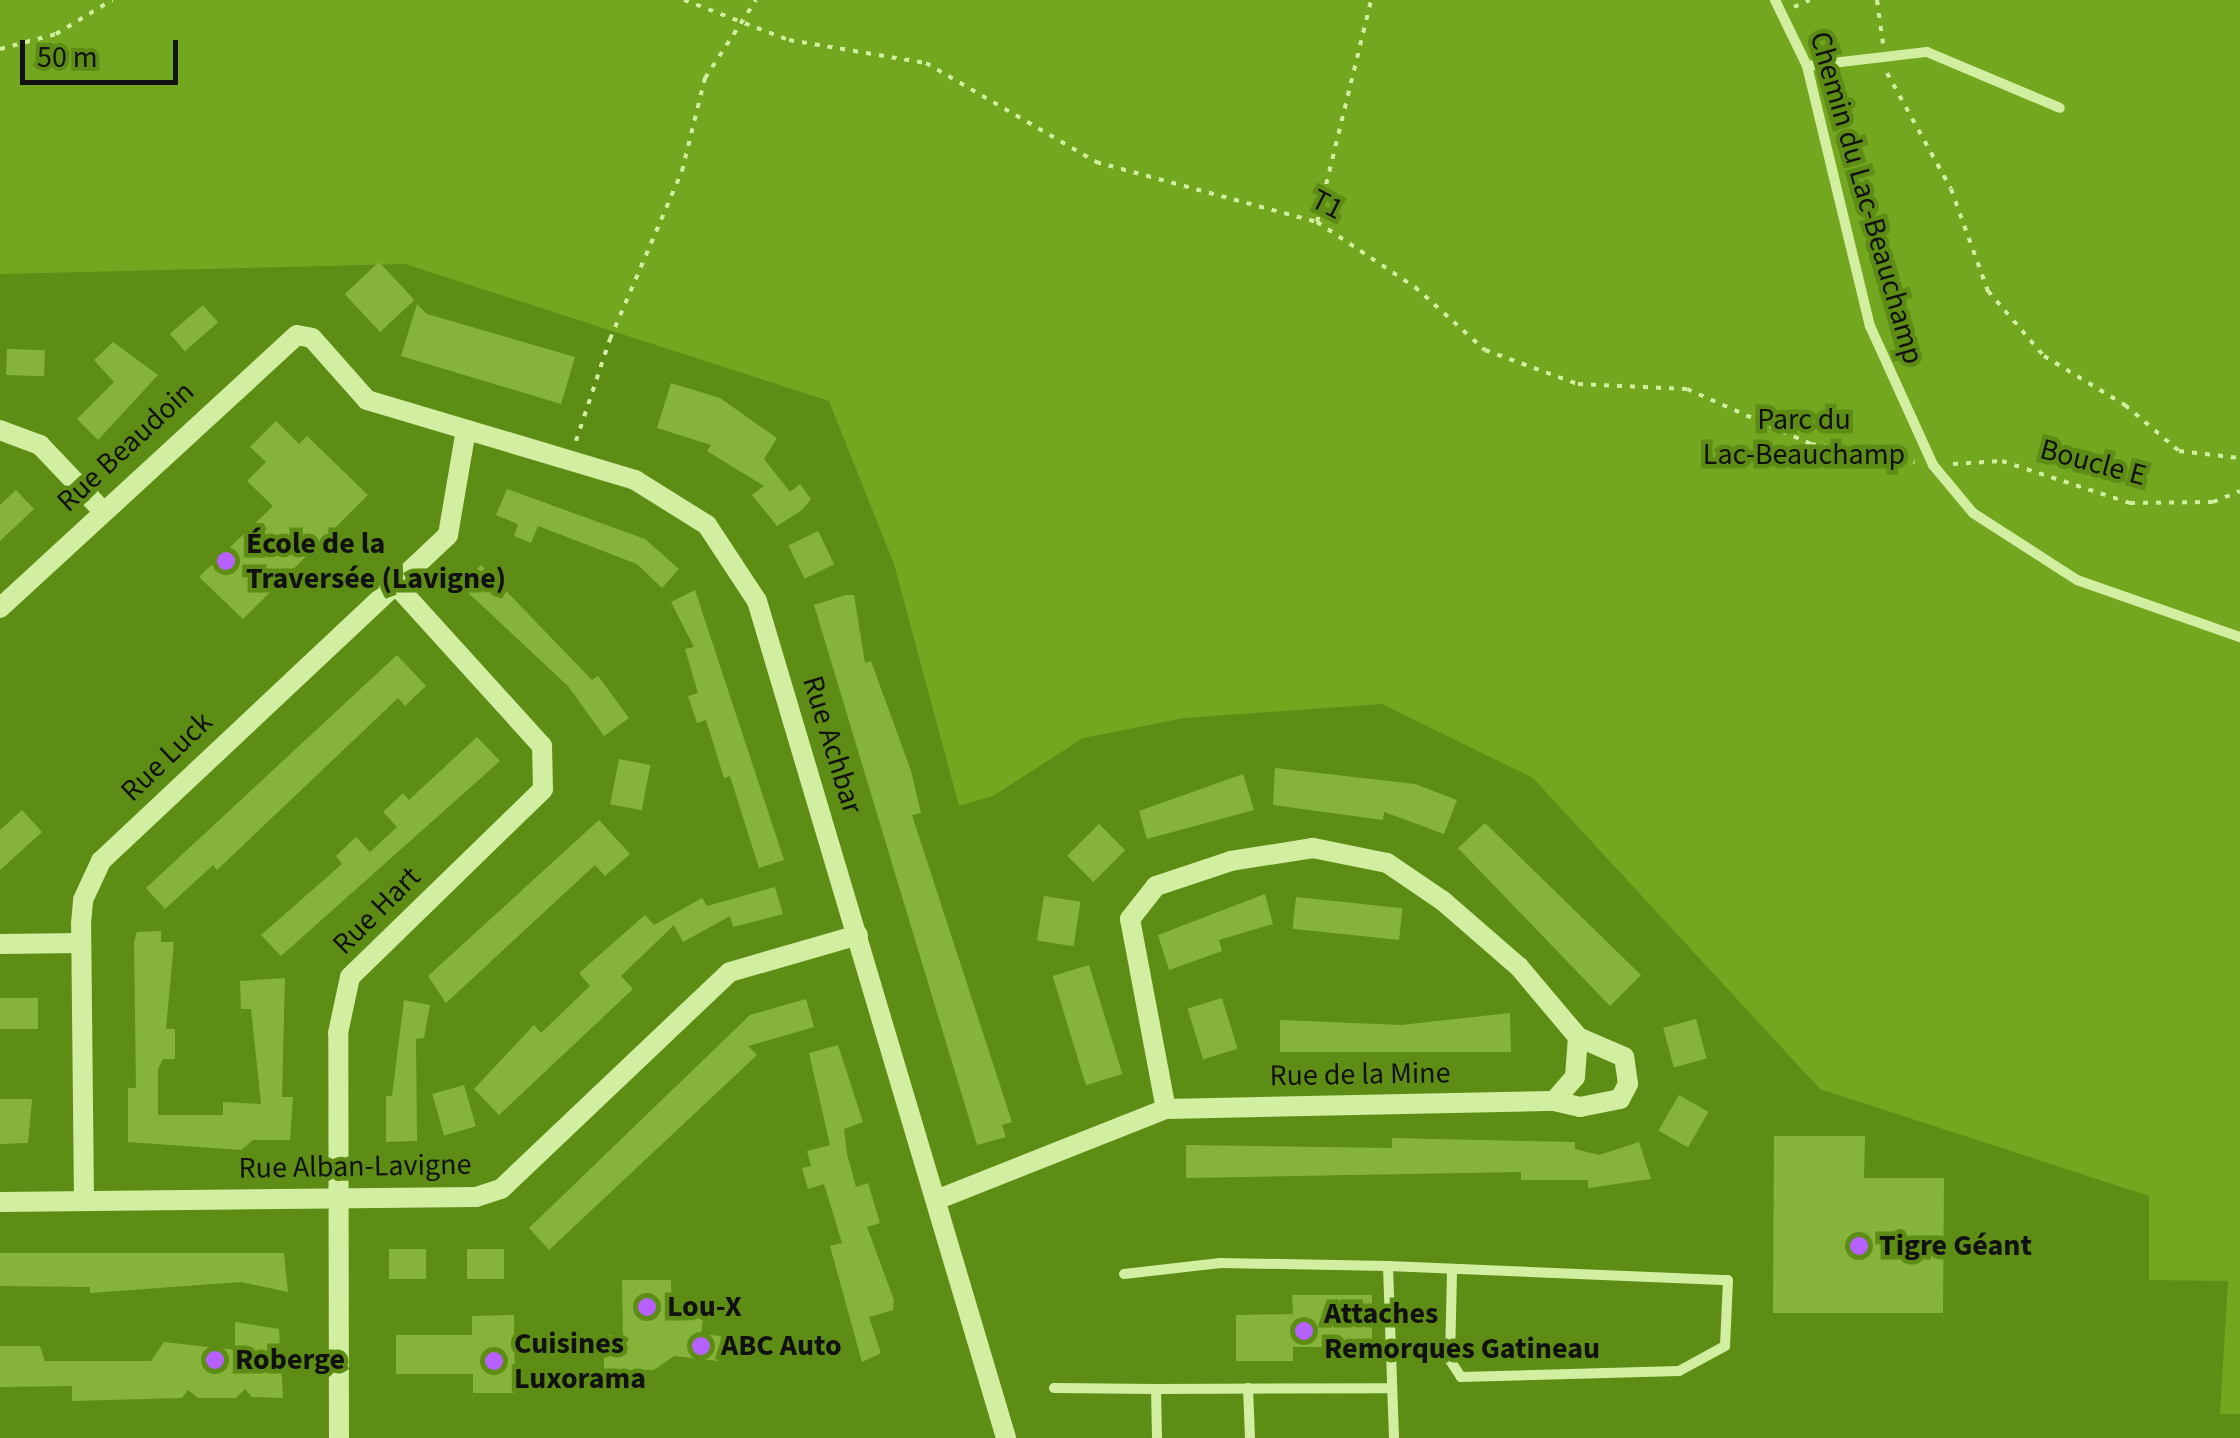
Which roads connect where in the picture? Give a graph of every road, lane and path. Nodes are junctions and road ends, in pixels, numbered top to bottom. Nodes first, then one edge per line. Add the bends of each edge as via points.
1 (112, 0) edge
2 (684, 0) edge
3 (756, 0) edge
4 (1371, 0) edge
5 (1775, 0) edge
6 (1810, 0) edge
7 (1877, 0) edge
8 (1785, 11) junction
9 (740, 16) junction
10 (0, 49) edge
11 (1884, 55) junction
12 (1807, 66) junction
13 (2060, 108) dead end
14 (1317, 222) junction
15 (298, 334) joint
16 (0, 430) edge
17 (466, 430) junction
18 (2240, 458) edge
19 (570, 461) junction
20 (1932, 465) junction
21 (2240, 491) edge
22 (102, 510) junction
23 (394, 583) junction
24 (0, 608) edge
25 (2240, 637) edge
26 (858, 934) junction
27 (80, 943) junction
28 (0, 944) edge
29 (1578, 1037) junction
30 (1554, 1101) junction
31 (1166, 1108) junction
32 (84, 1200) junction
33 (341, 1200) junction
34 (936, 1200) junction
35 (0, 1202) edge
36 (1388, 1266) junction
37 (1452, 1269) junction
38 (1124, 1274) dead end
39 (1054, 1388) dead end
40 (1248, 1388) junction
41 (1392, 1388) junction
42 (1156, 1389) junction
43 (339, 1438) edge
44 (1006, 1438) edge
45 (1157, 1438) edge
46 (1250, 1438) edge
47 (1394, 1438) edge

1 - 10 path via 56,34
2 - 9 path, T1
3 - 9 path
4 - 14 path
5 - 8 lane, Chemin du Lac-Beauchamp
6 - 8 path
7 - 11 path
8 - 12 lane, Chemin du Lac-Beauchamp
9 - 14 path, T1 via 789,40 926,63 1096,162
9 - 19 path via 705,78 682,171 610,339
11 - 12 lane
11 - 13 lane via 1927,52
11 - 18 path via 1889,84 1951,189 1988,291 2044,356 2124,405 2179,451
12 - 20 lane, Chemin du Lac-Beauchamp via 1870,326
14 - 20 path, T1 via 1414,287 1485,350 1578,384 1687,388 1811,444
15 - 17 street, Rue Achbar via 312,338 368,400
15 - 22 street, Rue Beaudoin
16 - 22 street via 40,445
17 - 19 street, Rue Achbar
17 - 23 street, Rue Luck via 448,534
19 - 26 street, Rue Achbar via 678,501 733,555 758,600
20 - 21 path, Boucle E via 2002,462 2130,502 2213,502
20 - 25 lane, Chemin du Lac-Beauchamp via 1973,513 2077,580
22 - 24 street, Rue Beaudoin
23 - 27 street, Rue Luck via 101,861 82,900
23 - 33 street, Rue Hart via 542,746 543,789 350,977 338,1033
26 - 33 street, Rue Alban-Lavigne via 730,972 501,1189 476,1197
26 - 34 street, Rue Achbar
27 - 28 street
27 - 32 street, Rue Luck
29 - 30 street via 1575,1077
29 - 30 street, Rue de la Mine via 1624,1057 1628,1084 1620,1099 1600,1105
29 - 31 street, Rue de la Mine via 1519,967 1387,863 1314,848 1230,861 1156,886 1130,919
30 - 31 street, Rue de la Mine
31 - 34 street, Rue de la Mine
32 - 33 street, Rue Alban-Lavigne
32 - 35 street, Rue Alban-Lavigne
33 - 43 street, Rue Hart
34 - 44 street, Rue Achbar
36 - 37 lane
36 - 38 lane via 1220,1263
36 - 41 lane
37 - 37 lane via 1450,1360 1462,1377 1679,1371 1725,1346 1728,1280
39 - 42 lane
40 - 41 lane
40 - 42 lane
40 - 46 lane
41 - 47 lane
42 - 45 lane

